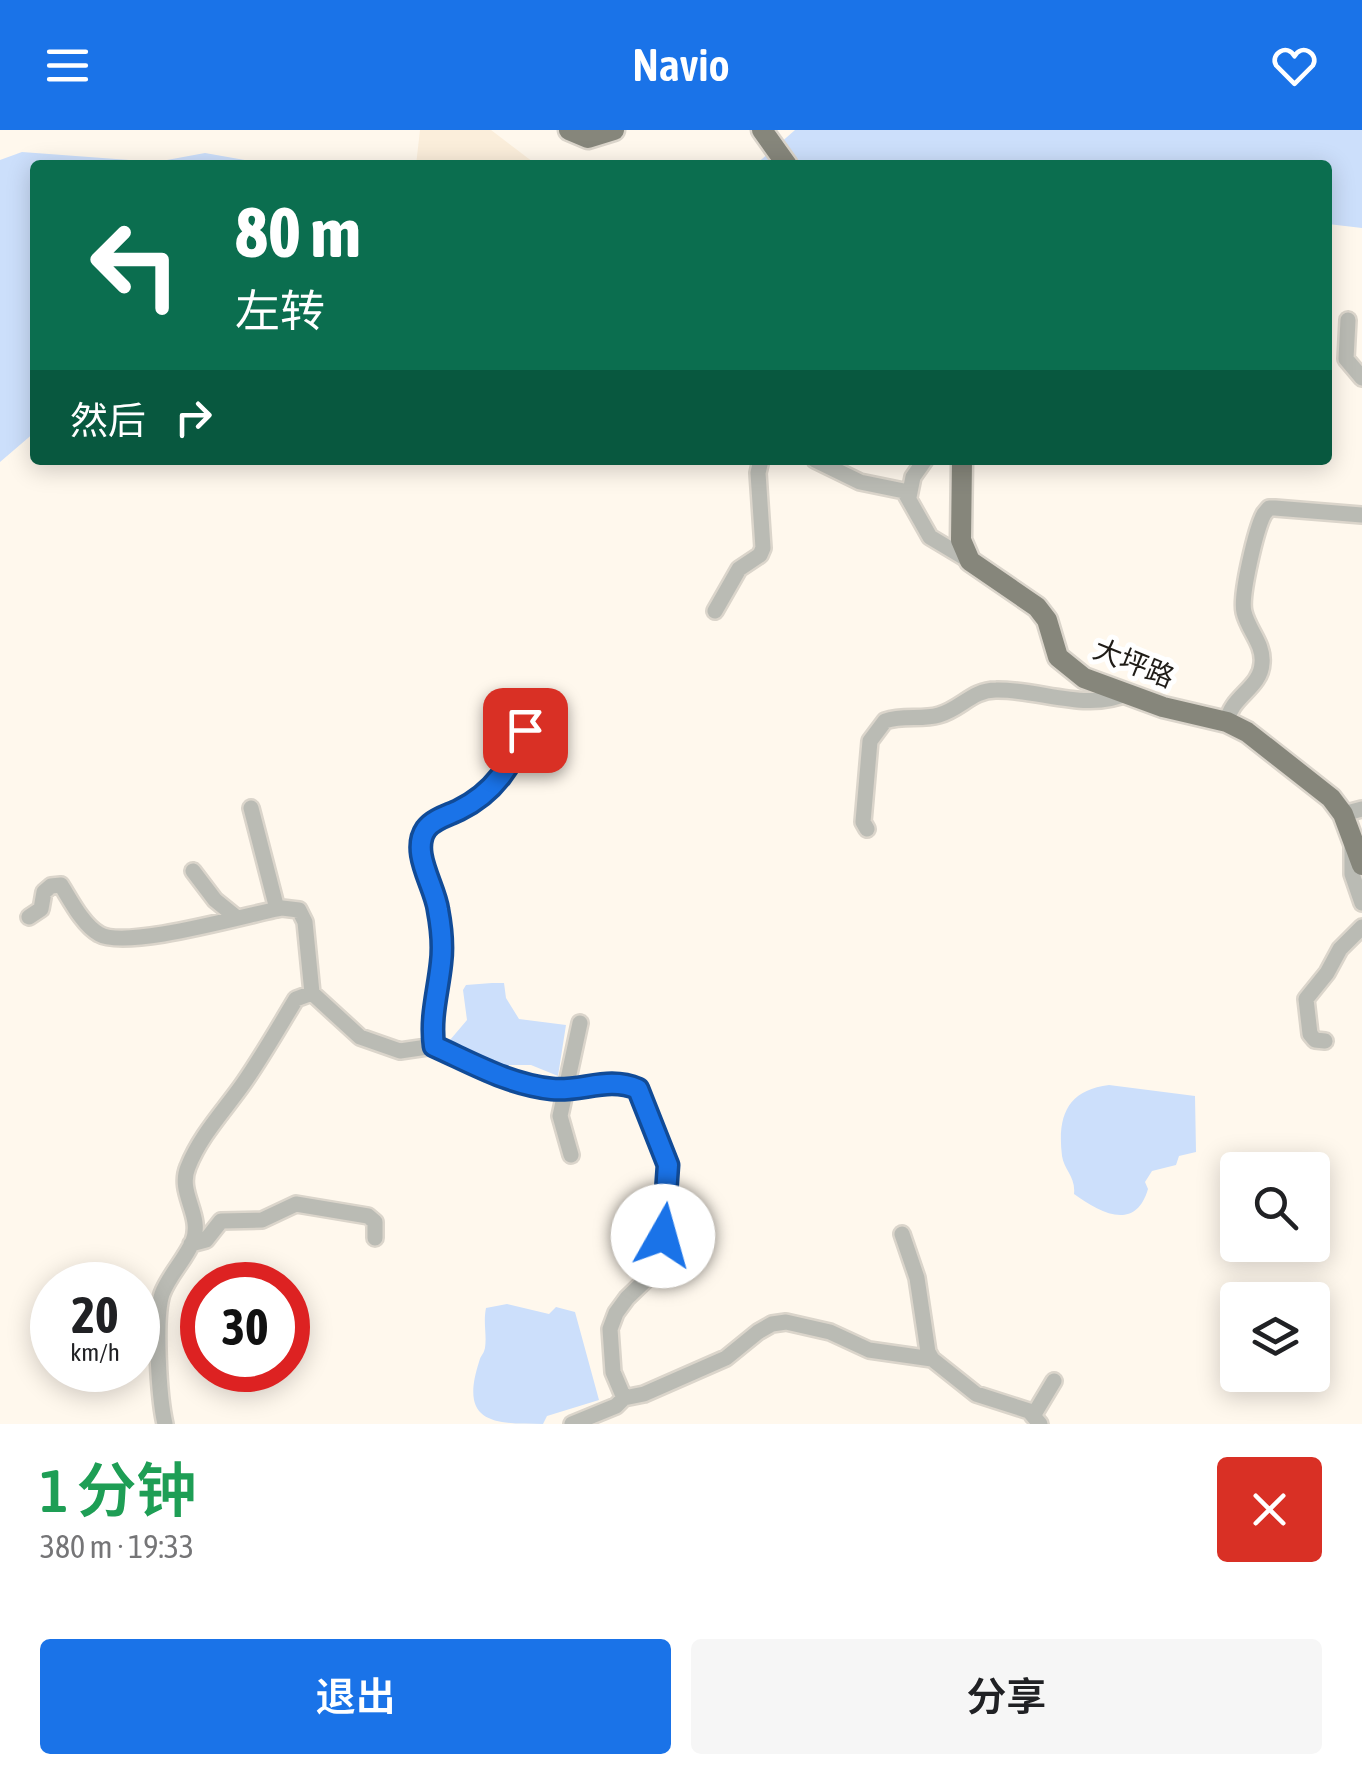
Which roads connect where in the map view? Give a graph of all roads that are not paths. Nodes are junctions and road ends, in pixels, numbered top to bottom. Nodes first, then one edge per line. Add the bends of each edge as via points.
1 (569, 130) edge
2 (614, 130) edge
3 (762, 130) edge
4 (783, 160) edge
5 (1348, 320) dead end
6 (1362, 378) edge
7 (761, 465) edge
8 (825, 465) edge
9 (921, 465) edge
10 (962, 465) edge
11 (909, 497) junction
12 (1362, 515) edge
13 (970, 561) junction
14 (715, 611) dead end
15 (1128, 693) junction
16 (1227, 722) junction
17 (525, 730) dead end
18 (252, 808) dead end
19 (1353, 812) edge
20 (867, 830) dead end
21 (1352, 843) junction
22 (1362, 864) edge
23 (192, 870) dead end
24 (1362, 904) edge
25 (277, 909) junction
26 (30, 917) dead end
27 (236, 917) junction
28 (1362, 927) edge
29 (312, 993) junction
30 (580, 1023) dead end
31 (1325, 1041) dead end
32 (434, 1046) junction
33 (565, 1088) junction
34 (570, 1154) dead end
35 (902, 1234) dead end
36 (375, 1238) dead end
37 (191, 1244) junction
38 (932, 1359) junction
39 (1054, 1381) dead end
40 (624, 1398) junction
41 (1037, 1420) edge
42 (165, 1424) edge
43 (572, 1424) edge

1 - 2 main road via 588,138
3 - 4 main road
5 - 6 street via 1346,360
7 - 14 street via 763,548 739,570
8 - 11 street
9 - 11 street
10 - 13 main road via 961,540
11 - 13 street via 930,537
12 - 16 street via 1275,508 1264,514 1242,603 1262,668
13 - 15 main road, 大坪路 via 1036,607 1058,656 1084,678
15 - 16 main road, 大坪路
15 - 20 street via 1087,702 981,691 935,717 885,720 870,741
16 - 19 main road, 大坪路
17 - 32 street via 508,770 478,799 426,828 422,839 440,934
18 - 25 street
19 - 21 main road, 大坪路
21 - 22 main road, 大坪路
21 - 24 street via 1352,874
23 - 27 street
25 - 27 street
25 - 29 street via 299,910 305,922
26 - 27 street via 51,886 61,886 104,938 156,935
28 - 31 street via 1306,999 1310,1034
29 - 32 street via 360,1036 400,1051
29 - 37 street via 296,999 187,1168 196,1221
30 - 33 street
32 - 33 street via 506,1080
33 - 34 street via 560,1116
33 - 40 street via 603,1082 638,1089 668,1165 662,1256 610,1329 613,1372
35 - 38 street
36 - 37 street via 368,1216 296,1204 262,1220 221,1221 206,1240
37 - 42 street via 160,1306
38 - 40 street via 869,1350 786,1322 758,1332 726,1358
38 - 41 street via 976,1394
39 - 41 street
40 - 43 street

